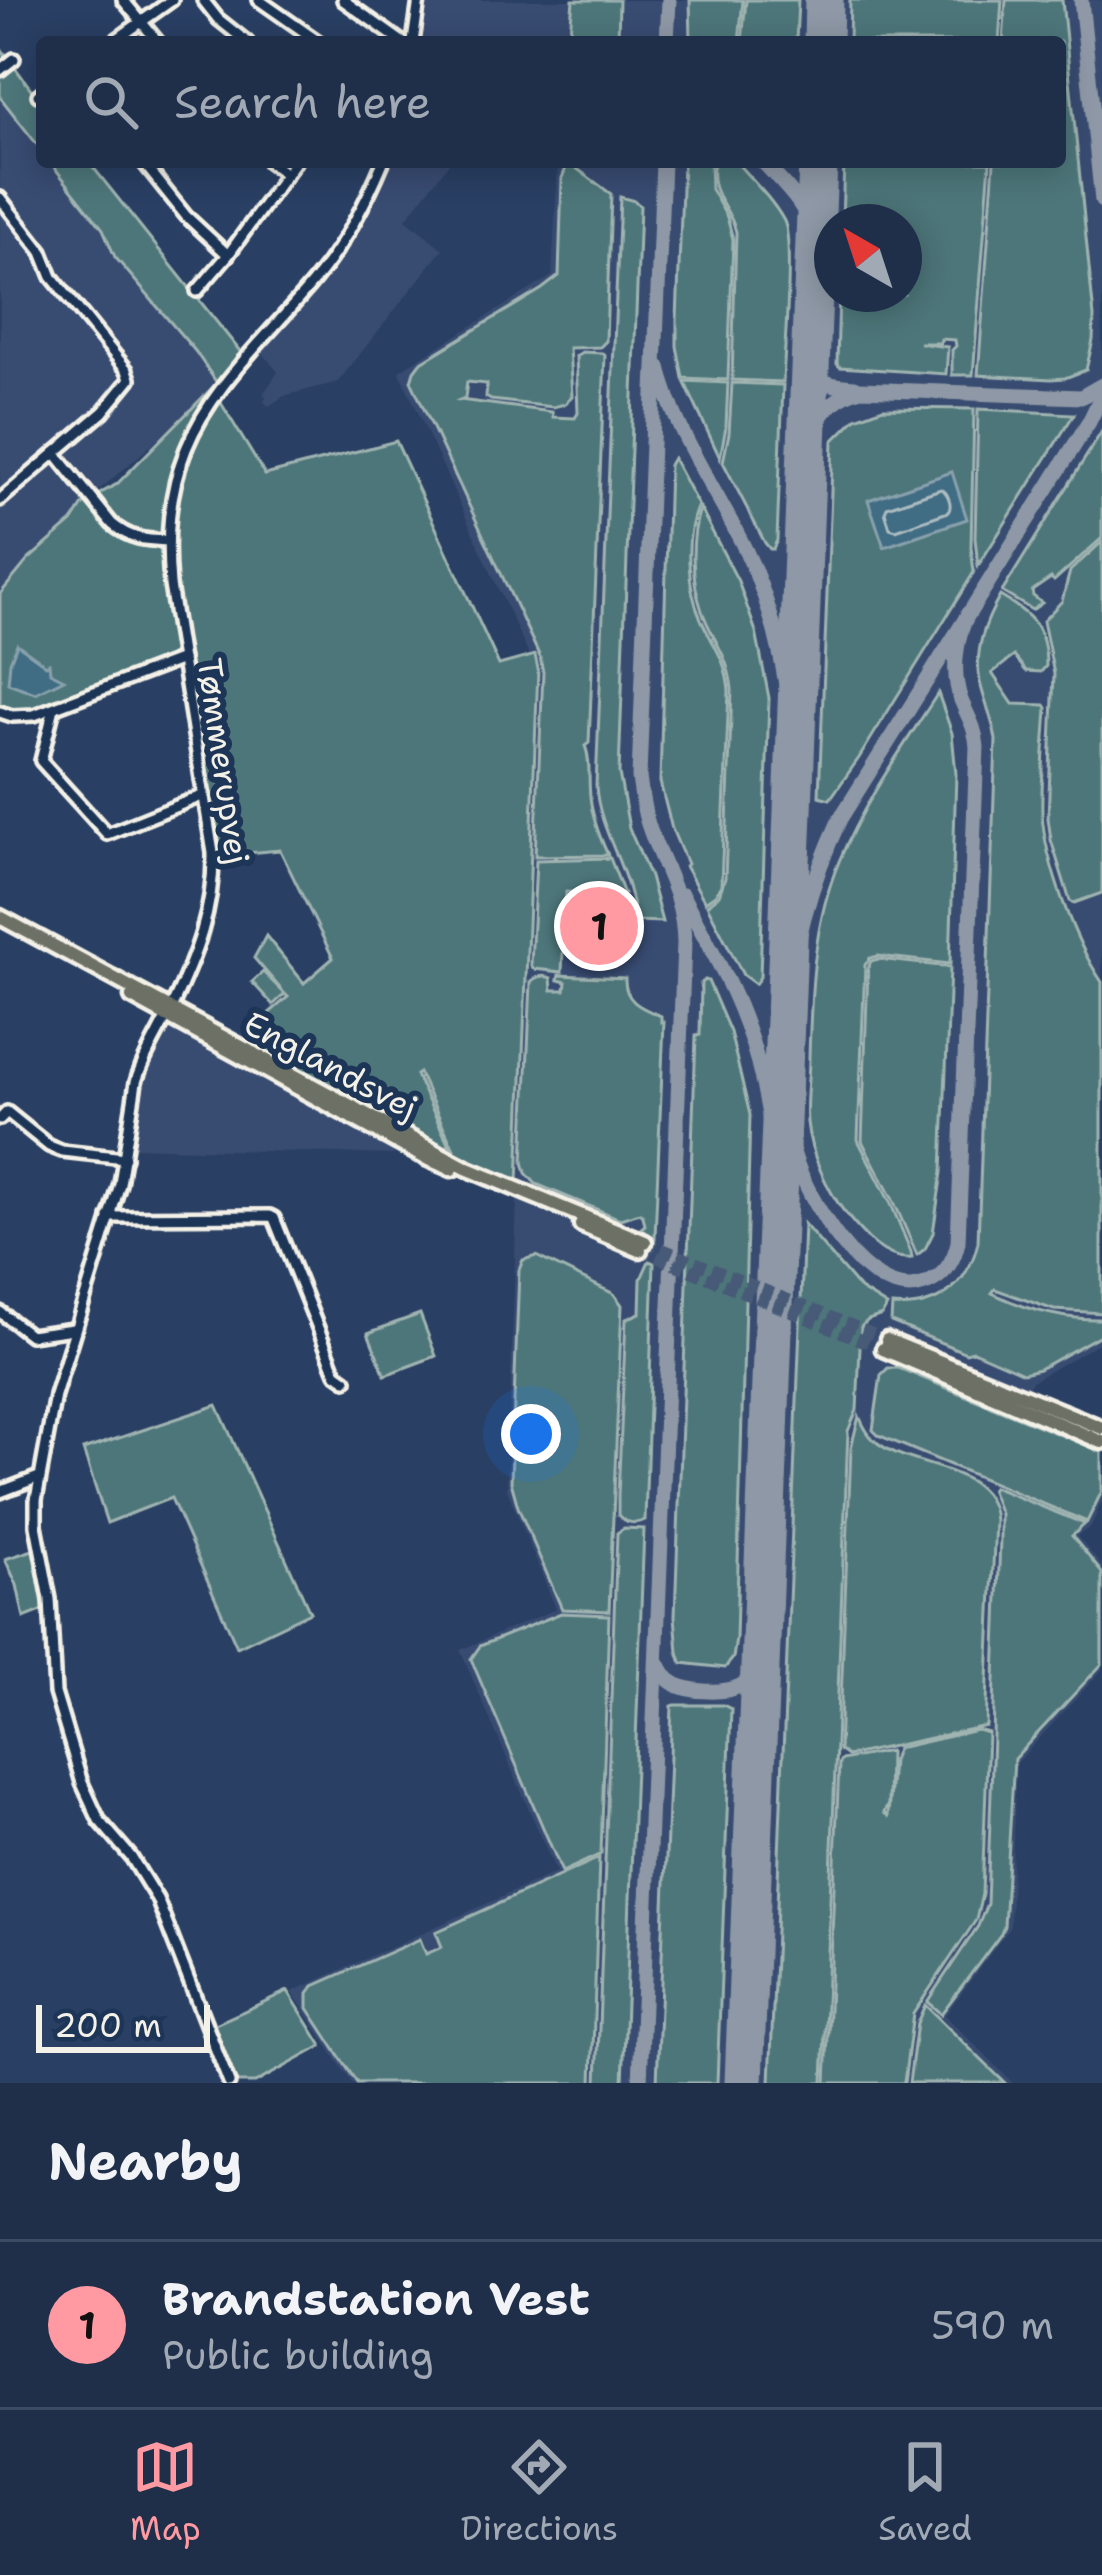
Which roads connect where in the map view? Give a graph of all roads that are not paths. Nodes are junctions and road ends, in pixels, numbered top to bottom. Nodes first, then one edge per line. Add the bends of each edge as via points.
1 (123, 0) edge
2 (172, 0) edge
3 (202, 0) edge
4 (259, 0) edge
5 (343, 0) edge
6 (419, 0) edge
7 (142, 22) junction
8 (122, 36) edge
9 (153, 36) edge
10 (239, 36) edge
11 (310, 36) edge
12 (394, 36) edge
13 (414, 36) edge
14 (14, 59) dead end
15 (0, 70) edge
16 (147, 168) edge
17 (278, 168) edge
18 (290, 168) edge
19 (380, 168) edge
20 (286, 174) junction
21 (0, 198) edge
22 (228, 255) junction
23 (197, 292) dead end
24 (55, 453) junction
25 (0, 500) edge
26 (167, 541) junction
27 (182, 659) junction
28 (54, 708) junction
29 (0, 712) edge
30 (204, 794) junction
31 (0, 920) edge
32 (169, 1013) junction
33 (0, 1119) edge
34 (125, 1158) junction
35 (109, 1217) junction
36 (642, 1246) tunnel mouth
37 (0, 1312) edge
38 (73, 1329) junction
39 (346, 1380) dead end
40 (1102, 1428) edge
41 (1102, 1442) edge
42 (39, 1477) junction
43 (0, 1492) edge
44 (229, 2083) edge

1 - 7 street
2 - 7 street
3 - 10 street
4 - 11 street
5 - 12 street
6 - 13 street
7 - 8 street
7 - 9 street
14 - 15 street
16 - 22 street
17 - 20 street
18 - 20 street
19 - 26 street, Tømmerupvej via 332,258 200,421 176,480
20 - 22 street
21 - 24 street via 130,379
22 - 23 street
24 - 25 street
24 - 26 street via 122,532
26 - 27 street, Tømmerupvej
27 - 28 street
27 - 30 street, Tømmerupvej
28 - 29 street
28 - 30 street via 41,761 107,834
30 - 32 street, Tømmerupvej via 214,885
31 - 32 main road, Englandsvej
32 - 34 street, Tømmerupvej via 136,1082
32 - 36 main road, Englandsvej via 424,1157
33 - 34 street via 7,1112 62,1151
34 - 35 street, Tømmerupvej
35 - 38 street, Tømmerupvej
35 - 39 street via 274,1218 336,1373
37 - 38 street via 30,1335
38 - 42 street, Tømmerupvej
40 - 41 main road via 885,1345
42 - 43 street
42 - 44 street, Tømmerupvej via 36,1525 60,1718 90,1802 157,1899

